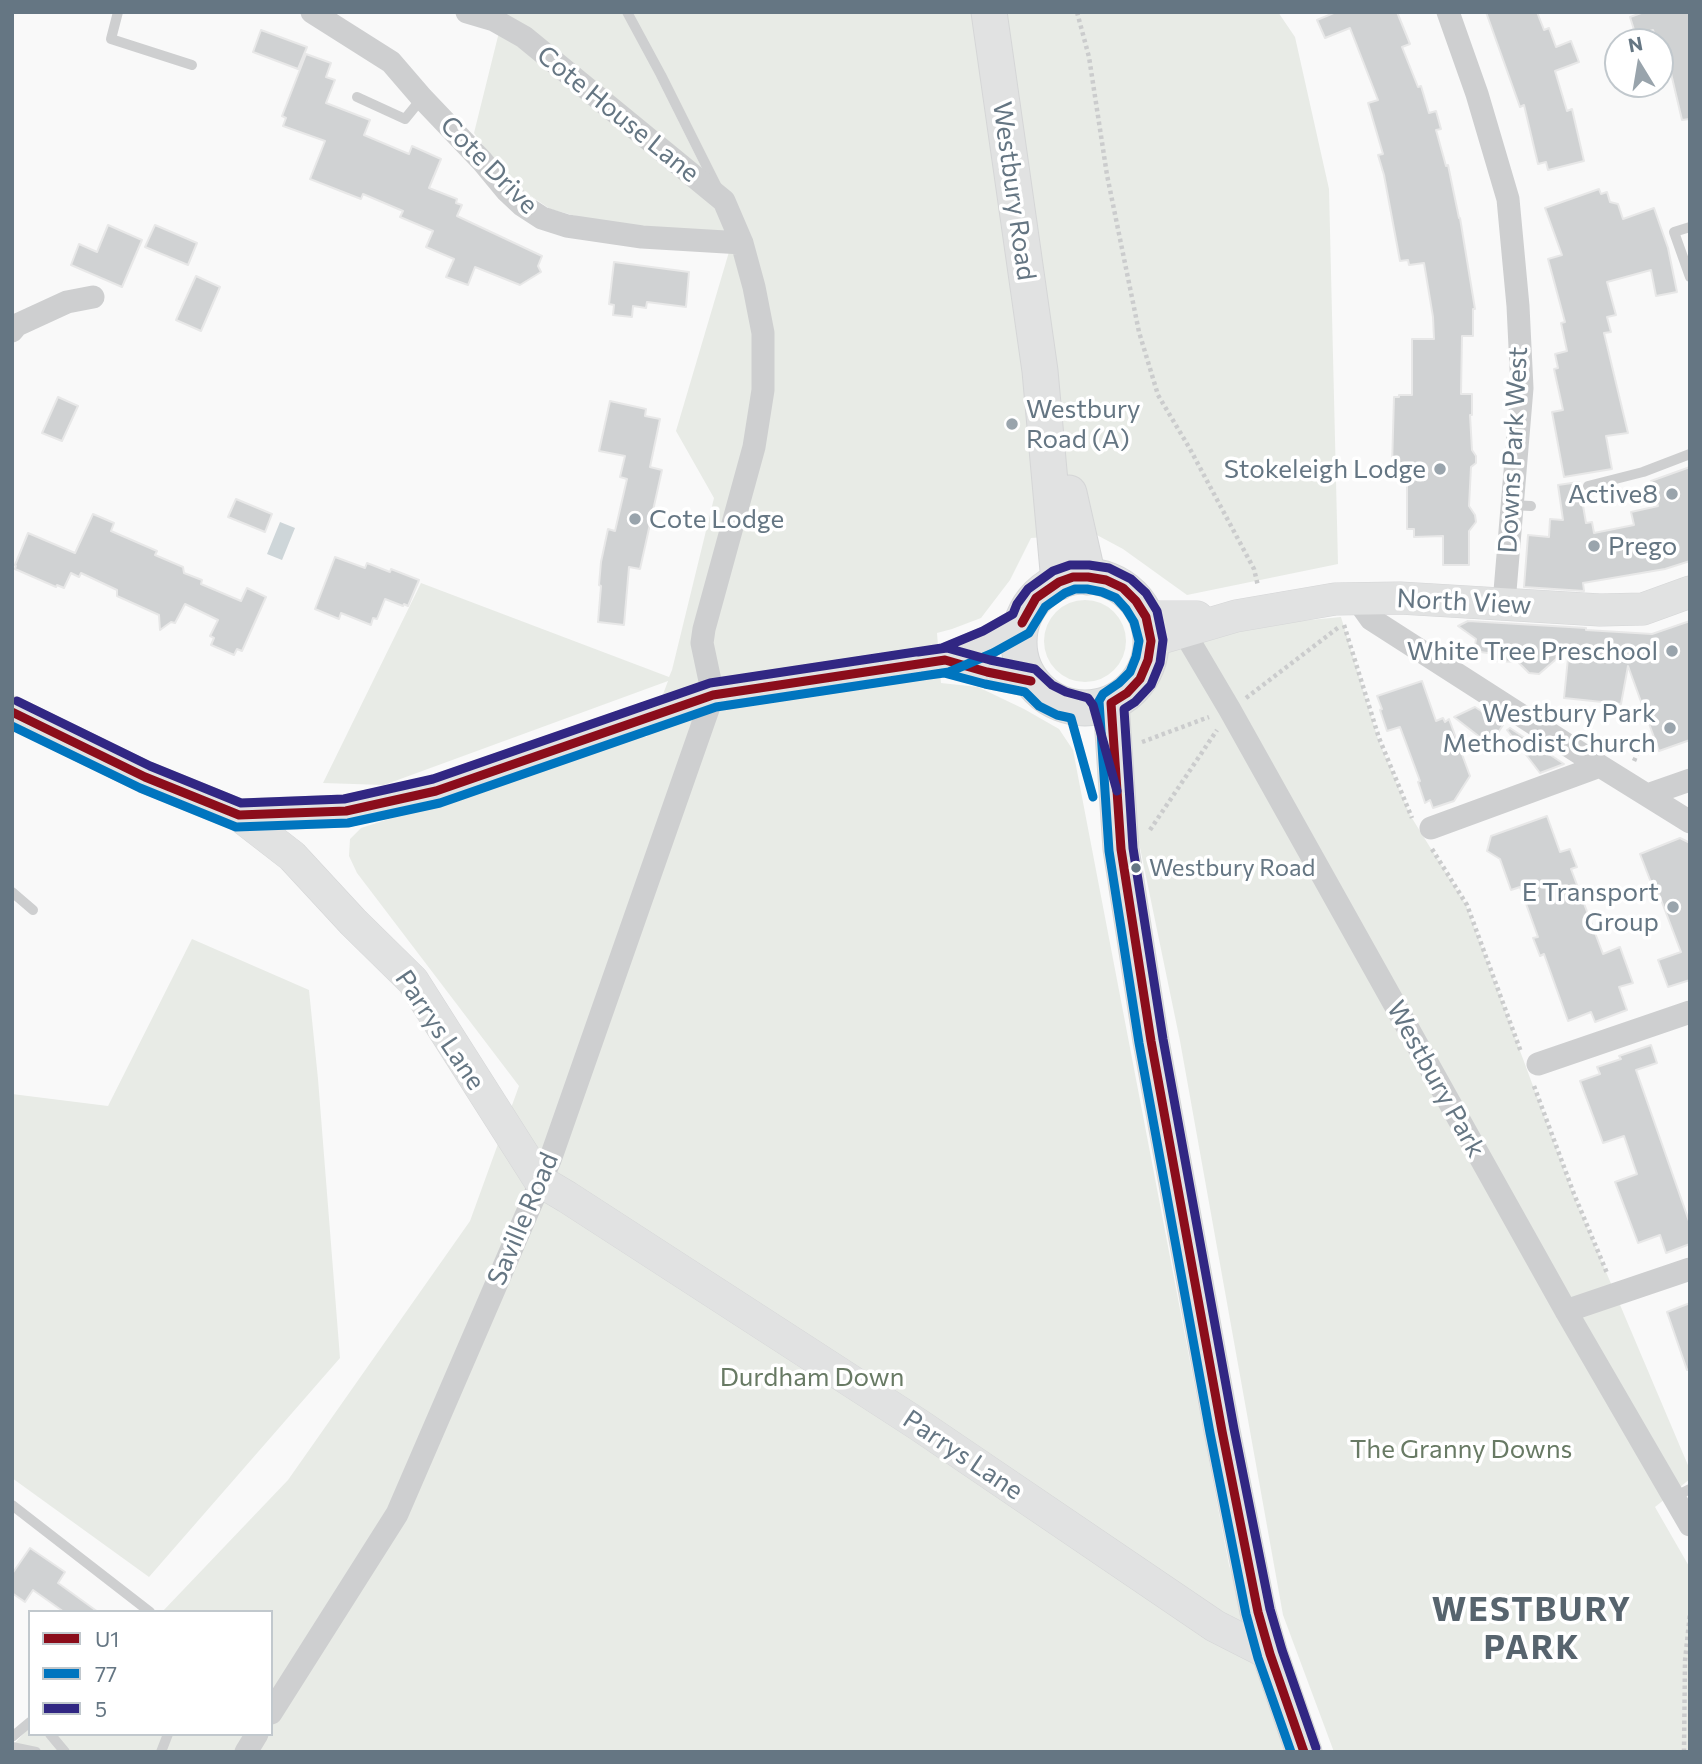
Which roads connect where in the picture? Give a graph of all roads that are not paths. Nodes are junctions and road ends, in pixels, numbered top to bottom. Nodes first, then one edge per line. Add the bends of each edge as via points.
1 (118, 12) edge
2 (312, 12) edge
3 (467, 12) edge
4 (627, 12) edge
5 (989, 12) edge
6 (1448, 12) edge
7 (192, 65) dead end
8 (357, 97) dead end
9 (422, 98) junction
10 (724, 201) junction
11 (1690, 227) edge
12 (742, 243) junction
13 (1690, 277) edge
14 (93, 297) dead end
15 (12, 331) edge
16 (1690, 454) edge
17 (1588, 486) dead end
18 (1073, 579) junction
19 (1690, 592) edge
20 (1345, 598) junction
21 (1504, 603) junction
22 (1247, 614) junction
23 (1022, 623) junction
24 (1149, 629) junction
25 (1184, 632) junction
26 (945, 660) junction
27 (1031, 681) junction
28 (713, 695) junction
29 (1096, 705) junction
30 (12, 712) edge
31 (1600, 766) junction
32 (1690, 780) edge
33 (1647, 795) junction
34 (239, 815) junction
35 (1690, 822) edge
36 (1425, 831) road end
37 (1121, 849) junction
38 (12, 892) edge
39 (33, 910) dead end
40 (1690, 1012) edge
41 (1531, 1066) road end
42 (545, 1171) junction
43 (1690, 1269) edge
44 (1566, 1311) junction
45 (1682, 1493) edge
46 (12, 1505) edge
47 (1690, 1525) edge
48 (147, 1610) edge
49 (1258, 1612) junction
50 (1215, 1626) junction
51 (1270, 1654) junction
52 (273, 1710) edge
53 (28, 1724) edge
54 (52, 1736) edge
55 (168, 1736) edge
56 (256, 1736) edge
57 (12, 1737) edge
58 (12, 1747) edge
59 (36, 1752) edge
60 (65, 1752) edge
61 (161, 1752) edge
62 (246, 1752) edge
63 (1304, 1752) edge

1 - 7 lane via 111,39
2 - 9 street, Cote Drive via 391,62
3 - 10 street, Cote House Lane via 494,20 524,37
4 - 10 lane
5 - 18 main road, Westbury Road
6 - 21 street, Downs Park West via 1508,199 1522,388 1522,505
8 - 9 lane via 405,119
9 - 12 street, Cote Drive via 506,190 542,218 642,237
10 - 12 street, Cote House Lane
11 - 13 lane via 1674,232
12 - 28 street, Cote House Lane via 763,332 763,390 754,447 704,629 702,643
14 - 15 street via 67,302
16 - 17 lane
18 - 23 main road via 1046,589
18 - 24 main road via 1106,580 1123,588 1136,601
19 - 21 main road, North View via 1643,609
20 - 21 main road, North View
20 - 22 main road, North View
20 - 31 street
22 - 24 main road, North View
22 - 25 main road, North View
23 - 26 main road, Parrys Lane
23 - 27 main road via 1020,653
24 - 25 main road, North View
24 - 29 main road via 1148,660 1140,679 1127,693
25 - 44 street, Westbury Park
26 - 27 main road, Parrys Lane
26 - 28 main road, Parrys Lane
27 - 29 main road via 1062,704
28 - 34 main road, Parrys Lane via 436,791 345,811
28 - 42 street, Saville Road
29 - 37 main road
29 - 37 main road via 1115,752
30 - 34 main road, Parrys Lane via 145,777
31 - 33 street
31 - 36 street
32 - 33 street
33 - 35 street
34 - 42 main road, Parrys Lane via 292,856 412,981
37 - 49 main road via 1151,1041
38 - 39 lane
40 - 41 street
42 - 50 main road, Parrys Lane via 567,1197 919,1425
42 - 52 street, Saville Road via 397,1514
43 - 44 street
44 - 45 street, Westbury Park
45 - 47 street, Westbury Park
46 - 48 lane
49 - 50 main road
49 - 51 main road
50 - 51 main road, Parrys Lane
51 - 63 main road
53 - 57 lane
54 - 60 lane
55 - 61 lane
56 - 62 street
58 - 59 lane

